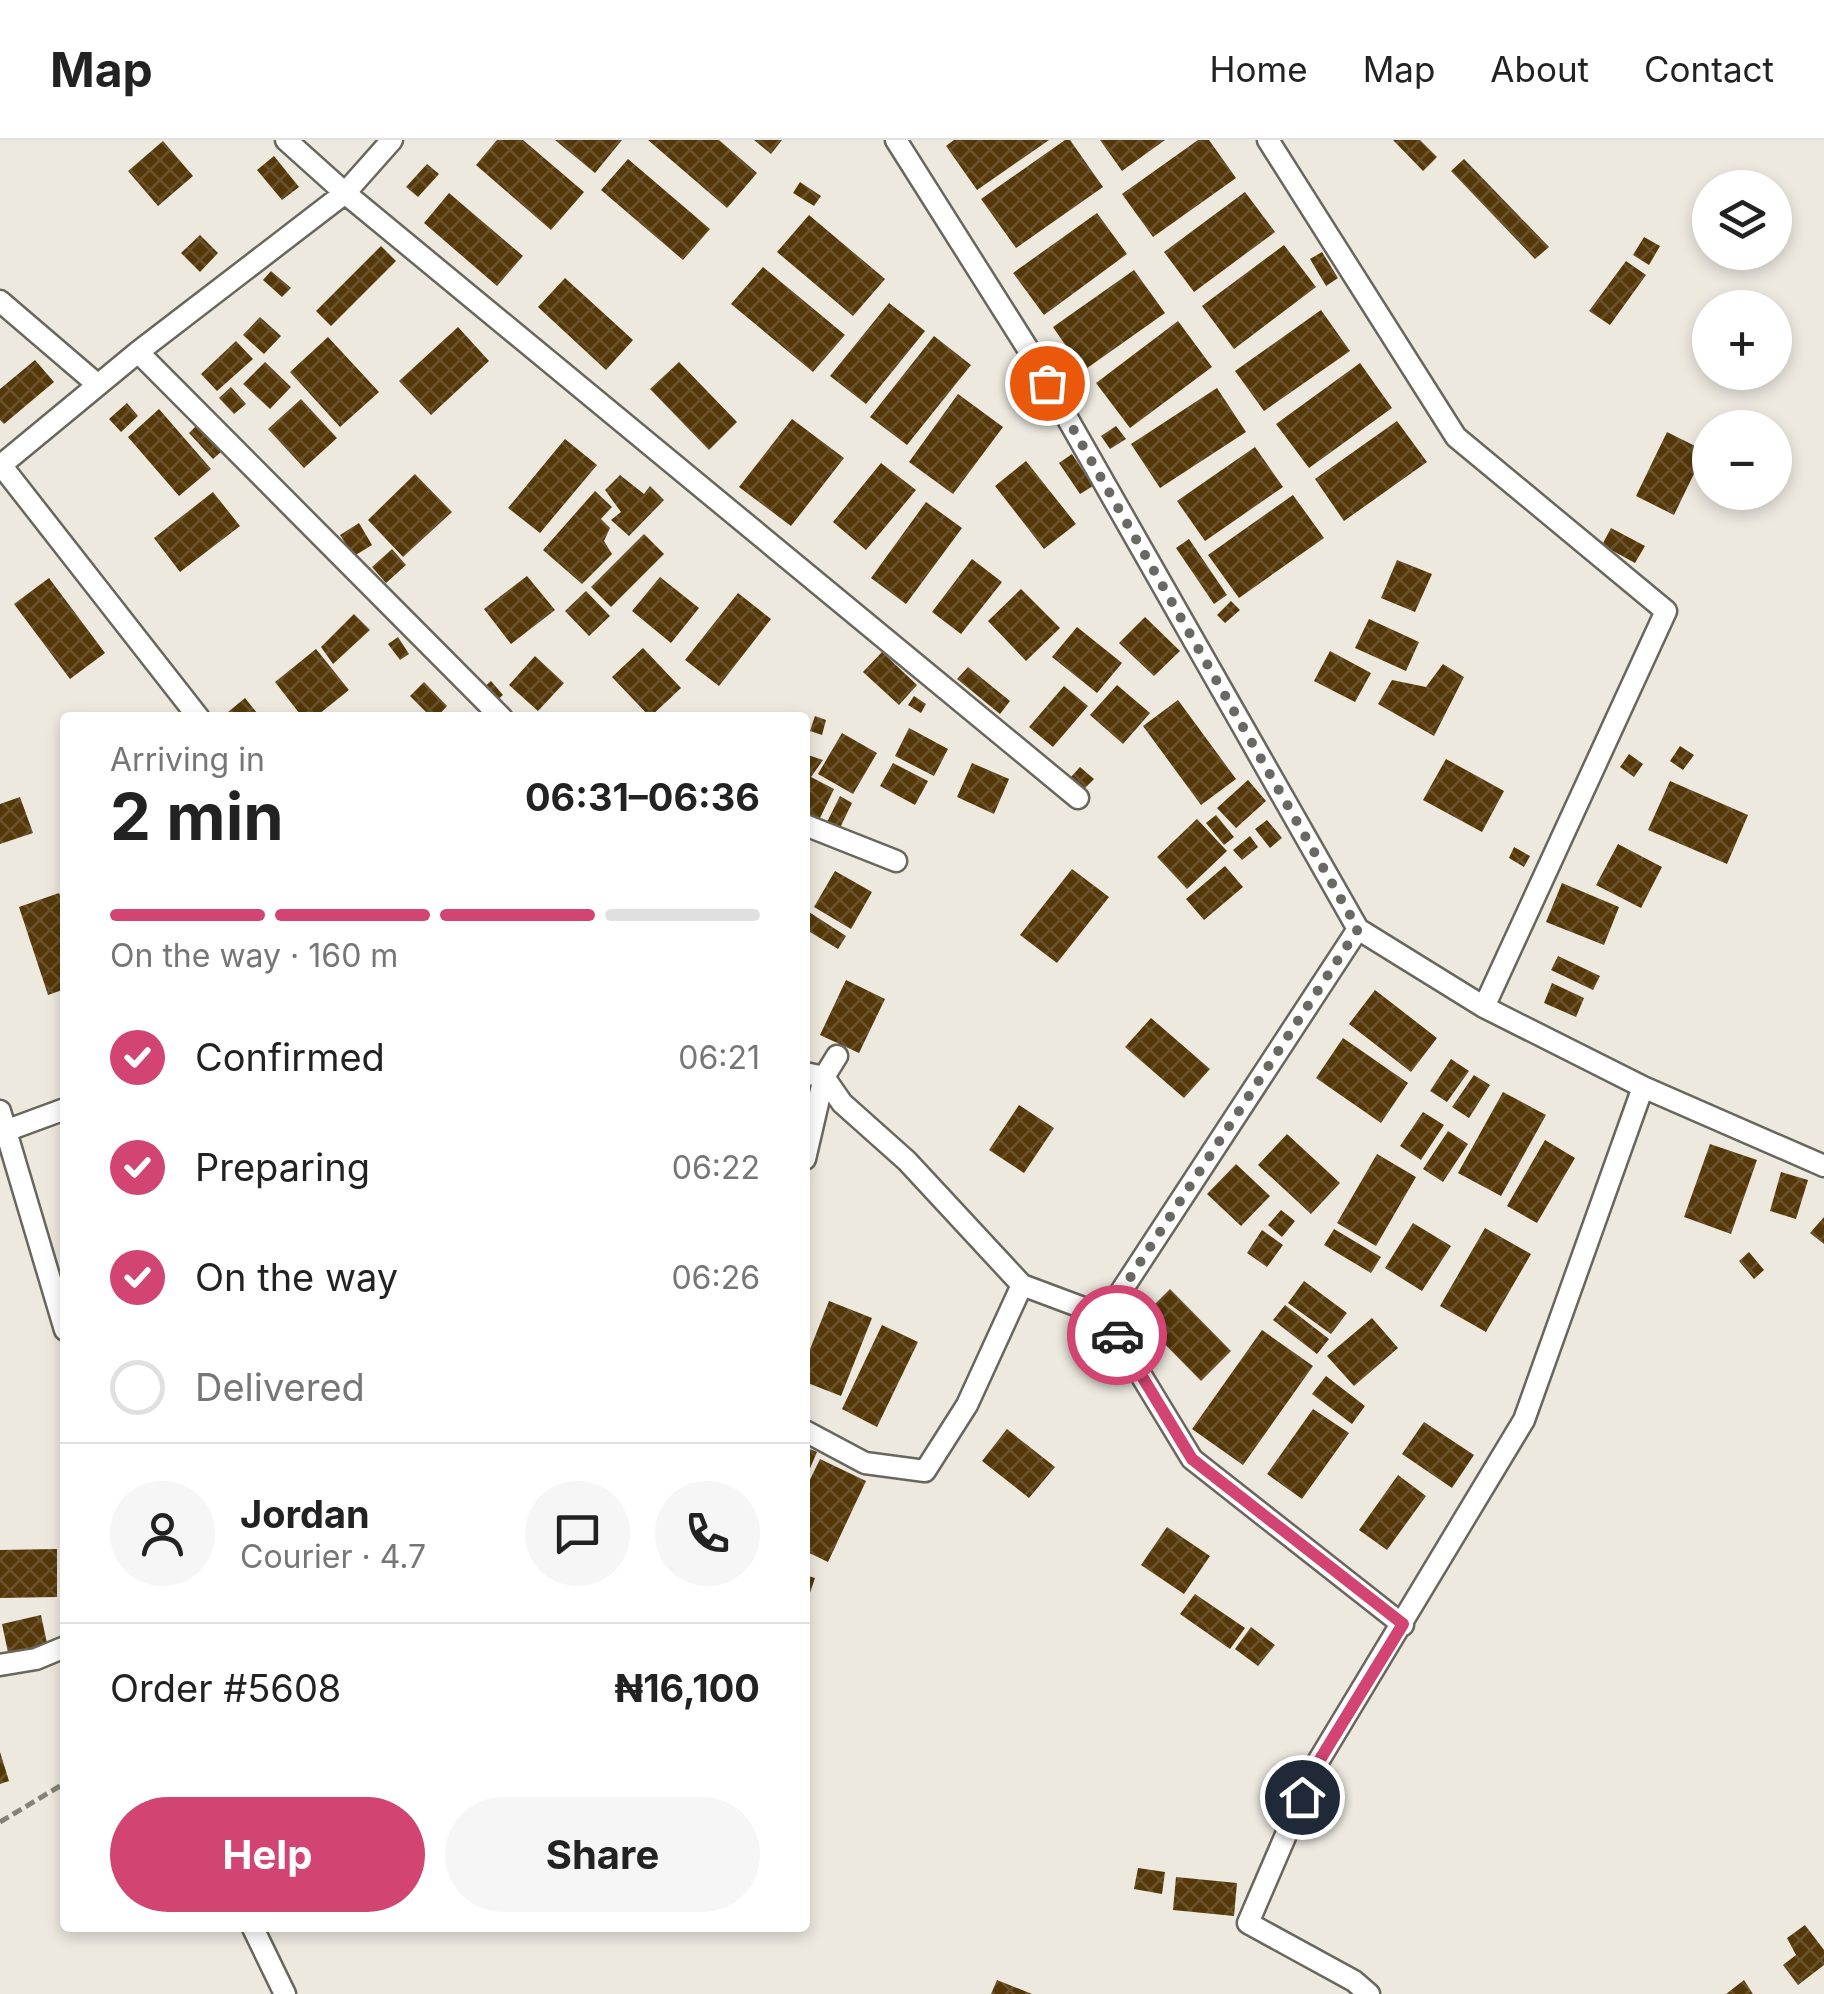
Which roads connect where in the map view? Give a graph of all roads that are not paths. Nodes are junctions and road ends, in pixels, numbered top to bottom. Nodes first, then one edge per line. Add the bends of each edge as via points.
1 (286, 140) edge
2 (392, 140) edge
3 (896, 140) edge
4 (1268, 140) edge
5 (345, 193) junction
6 (0, 301) edge
7 (138, 352) junction
8 (98, 385) junction
9 (1, 465) edge
10 (194, 712) edge
11 (496, 712) edge
12 (1078, 798) dead end
13 (810, 827) edge
14 (896, 860) dead end
15 (1358, 929) junction
16 (1484, 1008) junction
17 (837, 1056) dead end
18 (815, 1075) edge
19 (1643, 1087) junction
20 (60, 1110) edge
21 (810, 1117) edge
22 (4, 1120) edge
23 (1824, 1166) edge
24 (1022, 1285) junction
25 (60, 1313) edge
26 (1105, 1316) junction
27 (810, 1434) edge
28 (1403, 1624) junction
29 (60, 1649) edge
30 (0, 1665) edge
31 (254, 1932) edge
32 (285, 1994) edge
33 (1369, 1994) edge

1 - 5 street
2 - 5 street
3 - 15 street via 1028,349
4 - 16 street via 1456,437 1666,612
5 - 7 street
5 - 12 street
6 - 8 street
7 - 8 street
7 - 11 street
8 - 9 street
9 - 10 street
13 - 14 street
15 - 16 street
15 - 26 street
16 - 19 street
17 - 18 street
18 - 21 street
18 - 24 street via 907,1161
19 - 23 street
19 - 28 street via 1524,1420
20 - 22 street
22 - 25 street
24 - 26 street
24 - 27 street via 966,1405 924,1472 866,1463
26 - 28 street via 1192,1459
28 - 33 street via 1316,1766 1248,1923
29 - 30 street
31 - 32 street

